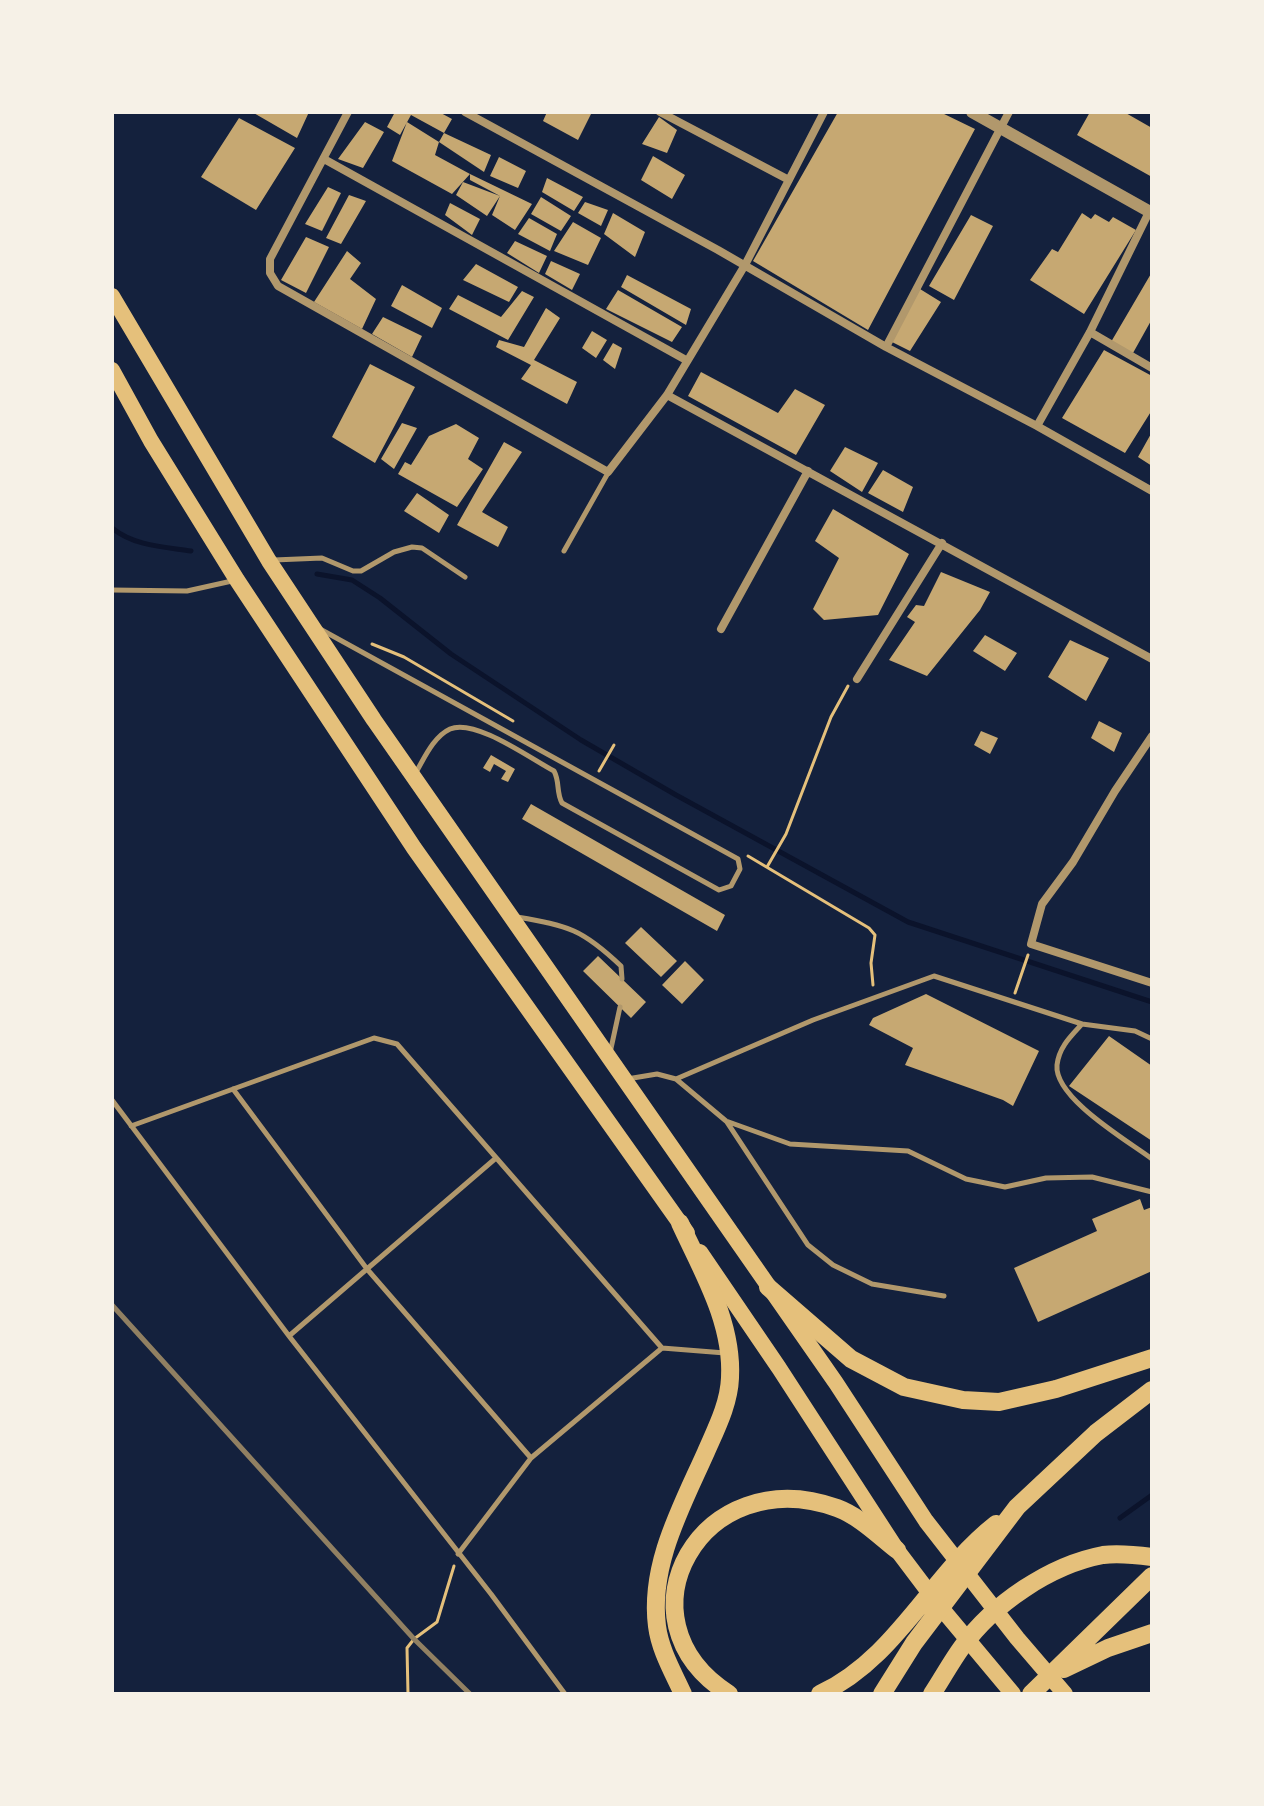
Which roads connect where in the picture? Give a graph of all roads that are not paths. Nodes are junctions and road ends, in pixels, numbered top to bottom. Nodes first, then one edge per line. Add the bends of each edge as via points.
1 (348, 112) edge
2 (465, 112) edge
3 (660, 112) edge
4 (824, 112) edge
5 (972, 112) edge
6 (1009, 112) edge
7 (1000, 128) junction
8 (324, 159) junction
9 (789, 180) junction
10 (1151, 213) edge
11 (745, 265) junction
12 (112, 296) edge
13 (1090, 332) junction
14 (886, 347) junction
15 (686, 360) junction
16 (1152, 368) edge
17 (112, 370) edge
18 (667, 395) junction
19 (1037, 426) junction
20 (808, 471) junction
21 (608, 472) junction
22 (1152, 491) edge
23 (942, 543) junction
24 (564, 551) dead end
25 (269, 561) junction
26 (465, 577) dead end
27 (237, 580) junction
28 (112, 590) edge
29 (312, 624) junction
30 (721, 629) dead end
31 (1152, 659) edge
32 (857, 679) road end
33 (1152, 736) edge
34 (414, 777) junction
35 (509, 916) junction
36 (622, 979) dead end
37 (1152, 983) edge
38 (620, 1007) dead end
39 (1082, 1024) junction
40 (1152, 1039) edge
41 (608, 1057) junction
42 (625, 1079) junction
43 (676, 1079) junction
44 (232, 1089) junction
45 (112, 1100) edge
46 (726, 1121) junction
47 (131, 1126) junction
48 (496, 1158) junction
49 (1152, 1159) edge
50 (1152, 1192) edge
51 (680, 1223) junction
52 (367, 1269) junction
53 (768, 1287) junction
54 (944, 1296) dead end
55 (289, 1336) junction
56 (662, 1348) junction
57 (730, 1353) junction
58 (1152, 1358) edge
59 (1152, 1390) edge
60 (531, 1458) junction
61 (1017, 1507) junction
62 (897, 1550) junction
63 (458, 1554) junction
64 (1152, 1557) edge
65 (1150, 1578) edge
66 (1152, 1633) edge
67 (1047, 1677) junction
68 (565, 1694) edge
69 (683, 1694) edge
70 (729, 1694) edge
71 (820, 1694) edge
72 (882, 1694) edge
73 (932, 1694) edge
74 (1013, 1694) edge
75 (1031, 1694) edge
76 (1065, 1694) edge

1 - 8 street
2 - 11 street
3 - 9 street
4 - 9 street
5 - 7 street
6 - 7 street
7 - 10 street
7 - 14 street
8 - 15 street
8 - 21 street via 270,259 278,286
9 - 11 street
10 - 13 street
11 - 14 street
11 - 15 street
12 - 25 main road
13 - 16 street
13 - 19 street
14 - 19 street
15 - 18 street
17 - 27 main road
18 - 20 street
18 - 21 street
19 - 22 street
20 - 23 street
20 - 30 street
21 - 24 lane
23 - 31 street
23 - 32 street
25 - 26 lane via 322,558 361,571 412,547 422,548
25 - 29 main road
27 - 28 lane via 187,591
27 - 51 main road via 414,848
29 - 34 main road
29 - 34 lane via 738,859 740,869 731,886 719,890 562,803 554,771 487,734 461,726 437,740
33 - 37 street via 1042,904 1031,944
34 - 35 main road
35 - 36 lane via 579,932 621,966
35 - 41 main road
38 - 41 lane
39 - 40 lane via 1135,1031
39 - 43 lane via 934,976
39 - 49 lane via 1063,1045 1057,1068 1063,1086 1076,1102
41 - 42 main road
42 - 43 lane via 657,1074
42 - 53 main road
43 - 46 lane
44 - 47 lane
44 - 48 lane via 374,1038 386,1039 397,1044
44 - 52 lane
45 - 47 lane
46 - 50 lane via 790,1144 908,1151 966,1179 1005,1187 1046,1178 1092,1177
46 - 54 lane via 808,1245 833,1265 872,1284
47 - 55 lane
48 - 52 lane
48 - 56 lane
51 - 57 highway via 716,1302
51 - 62 main road
52 - 55 lane
52 - 60 lane
53 - 58 highway via 851,1359 904,1387 963,1400 999,1402 1042,1393
53 - 76 main road via 926,1521
55 - 63 lane
56 - 57 lane
56 - 60 lane
57 - 69 highway via 721,1419 673,1528 656,1592 664,1655
59 - 61 highway via 1096,1433
60 - 63 lane
61 - 71 highway via 977,1539 904,1627 854,1676
61 - 72 highway
62 - 70 highway via 856,1517 788,1498 739,1508 702,1533 685,1556 678,1582 680,1641 697,1668
62 - 74 main road
63 - 68 lane
64 - 73 highway via 1104,1555 1031,1585 980,1626
65 - 67 highway
66 - 67 highway
67 - 75 highway

